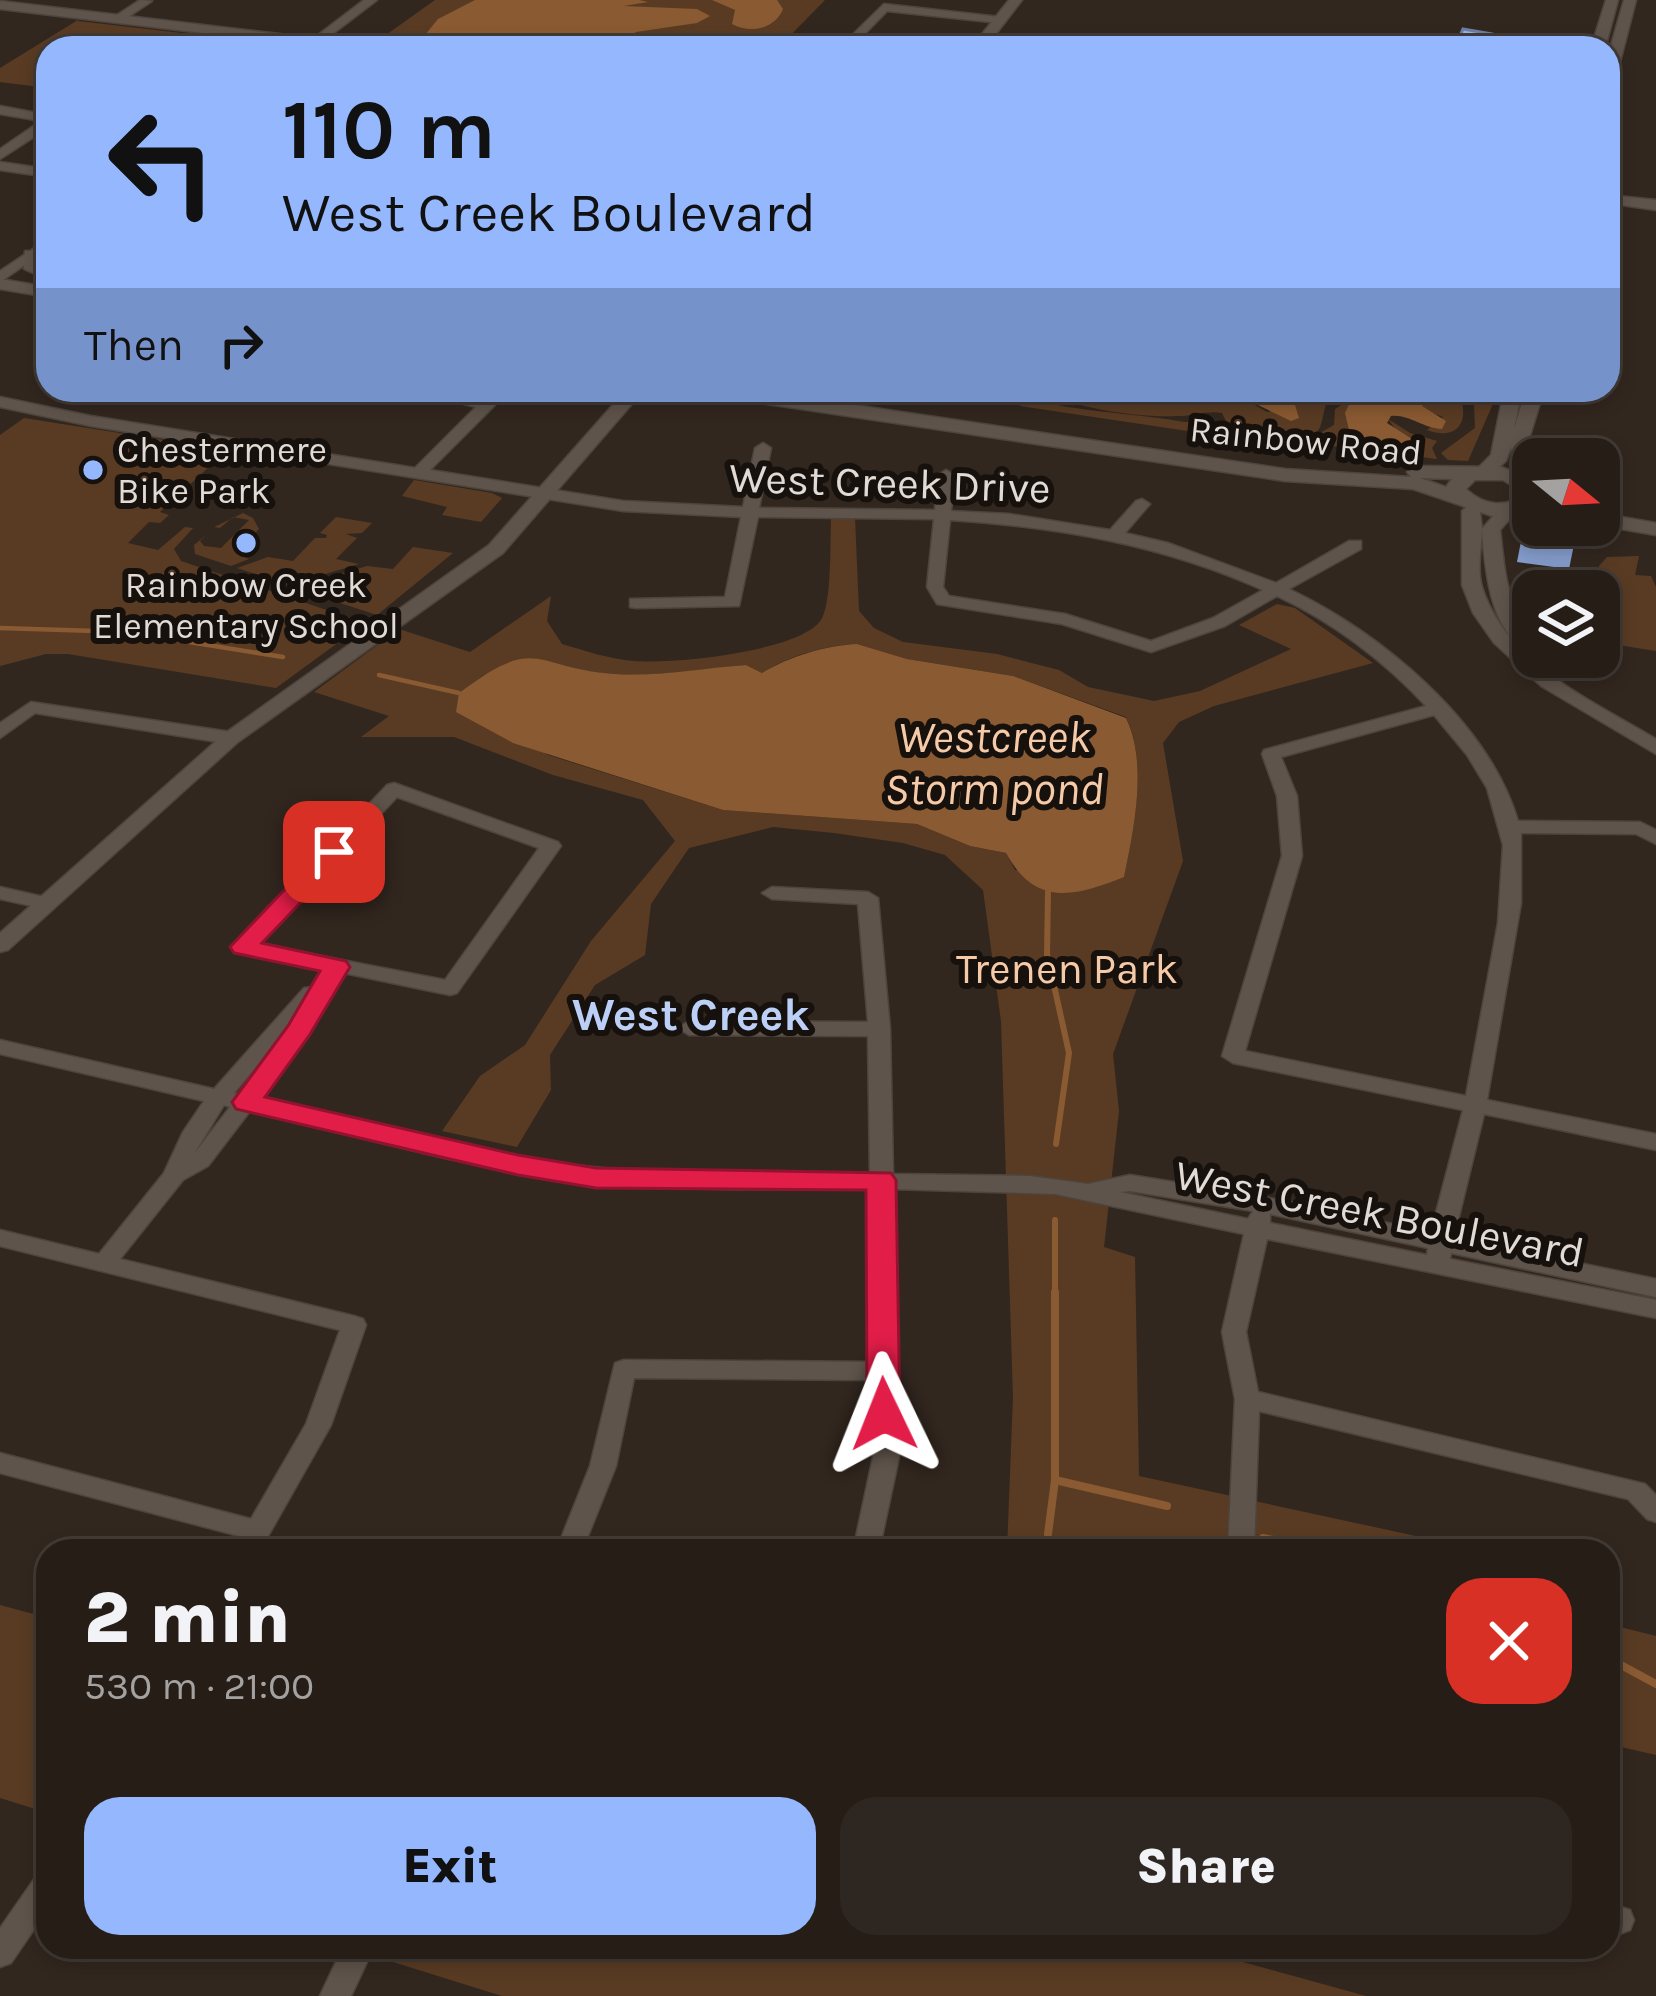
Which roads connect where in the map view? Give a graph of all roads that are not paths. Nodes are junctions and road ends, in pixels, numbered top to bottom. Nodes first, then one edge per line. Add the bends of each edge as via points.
1 (371, 0) edge
2 (1016, 0) edge
3 (1612, 0) edge
4 (1630, 0) edge
5 (146, 1) edge
6 (10, 4) edge
7 (118, 19) junction
8 (1000, 20) junction
9 (244, 36) edge
10 (323, 36) edge
11 (856, 36) edge
12 (987, 36) edge
13 (1602, 36) edge
14 (1620, 37) edge
15 (0, 110) edge
16 (36, 118) edge
17 (36, 129) edge
18 (0, 155) edge
19 (0, 166) edge
20 (36, 171) edge
21 (1620, 196) edge
22 (1656, 201) edge
23 (36, 244) edge
24 (36, 251) edge
25 (31, 255) junction
26 (36, 269) edge
27 (2, 275) edge
28 (36, 276) edge
29 (36, 288) edge
30 (0, 402) edge
31 (474, 402) edge
32 (602, 402) edge
33 (623, 402) edge
34 (795, 402) edge
35 (887, 402) edge
36 (1511, 402) edge
37 (1531, 402) edge
38 (1520, 438) edge
39 (763, 448) dead end
40 (419, 473) junction
41 (1480, 473) junction
42 (946, 475) dead end
43 (1512, 483) edge
44 (536, 492) junction
45 (1468, 502) junction
46 (1142, 503) dead end
47 (1512, 509) edge
48 (1620, 510) edge
49 (752, 511) junction
50 (939, 511) junction
51 (1512, 514) edge
52 (1656, 514) edge
53 (1620, 523) edge
54 (1656, 529) edge
55 (1117, 532) junction
56 (1355, 545) dead end
57 (1280, 590) junction
58 (635, 603) dead end
59 (1512, 623) edge
60 (1512, 635) edge
61 (1547, 678) edge
62 (1575, 678) edge
63 (1439, 708) junction
64 (1656, 731) edge
65 (0, 732) edge
66 (231, 738) junction
67 (1656, 748) edge
68 (1510, 826) junction
69 (1656, 838) edge
70 (0, 893) edge
71 (772, 893) dead end
72 (46, 903) junction
73 (0, 945) edge
74 (337, 967) junction
75 (688, 1028) dead end
76 (879, 1029) junction
77 (0, 1047) edge
78 (222, 1096) junction
79 (247, 1102) junction
80 (1474, 1106) junction
81 (1656, 1142) edge
82 (175, 1174) junction
83 (881, 1180) junction
84 (1260, 1215) junction
85 (0, 1238) edge
86 (1439, 1252) junction
87 (106, 1262) junction
88 (1656, 1288) edge
89 (1656, 1310) edge
90 (881, 1371) junction
91 (1246, 1399) junction
92 (0, 1463) edge
93 (1656, 1511) edge
94 (574, 1539) edge
95 (869, 1539) edge
96 (1241, 1539) edge
97 (36, 1901) edge
98 (0, 1953) edge
99 (353, 1959) edge
100 (335, 1996) edge

1 - 10 street
2 - 8 street
3 - 13 street
4 - 14 street
5 - 7 street
6 - 7 street
7 - 9 street
8 - 11 street via 884,7
8 - 12 street
15 - 16 street
17 - 18 street
19 - 20 street
21 - 22 street
23 - 27 street
24 - 25 street
25 - 26 main road
25 - 27 street
27 - 28 main road
27 - 29 main road
30 - 40 street, West Creek Drive
31 - 40 street via 488,405
32 - 44 street
33 - 44 street
34 - 45 main road, Rainbow Road via 1285,475 1415,483
35 - 41 main road, Rainbow Road via 1332,466
36 - 41 street via 1500,457
37 - 38 street
39 - 49 street
40 - 44 street, West Creek Drive
41 - 43 main road, Rainbow Road
41 - 45 main road via 1455,489
42 - 50 street
44 - 49 street, West Creek Drive via 678,511
44 - 66 street via 496,549
45 - 47 main road, Rainbow Road
45 - 60 street via 1479,605
46 - 55 street
48 - 52 main road
49 - 50 street, West Creek Drive
49 - 58 street via 733,602
50 - 55 street, West Creek Drive
50 - 57 street via 935,587 943,600 1045,615 1150,647
51 - 59 street via 1490,529 1494,581
53 - 54 main road
55 - 57 street, West Creek Drive
56 - 57 street
57 - 63 street, West Creek Drive via 1359,635
61 - 67 street
62 - 64 street
63 - 68 street, West Creek Drive via 1486,769
63 - 80 street via 1271,754 1288,796 1292,856 1233,1056
65 - 66 street via 31,707
66 - 72 street
68 - 69 street via 1640,828
68 - 80 street, West Creek Drive via 1511,914
70 - 72 street
71 - 76 street via 868,898
72 - 73 street
74 - 74 street via 450,988 551,846 394,789 244,947
74 - 78 street
74 - 79 street
75 - 76 street
76 - 83 street
77 - 78 street, West Creek Boulevard
78 - 79 street, West Creek Boulevard
78 - 82 street via 177,1156
79 - 82 street via 200,1161
79 - 83 street, West Creek Boulevard via 596,1178
80 - 81 street
80 - 86 street, West Creek Drive
82 - 87 street
83 - 84 street, West Creek Boulevard via 1090,1190 1129,1203
83 - 90 street
84 - 86 street, West Creek Boulevard
84 - 91 street via 1234,1332
85 - 87 street
86 - 88 street, West Creek Boulevard
86 - 89 street, West Creek Boulevard
87 - 92 street via 354,1324 317,1425 258,1531
90 - 94 street via 624,1369 603,1466
90 - 95 street via 886,1457
91 - 93 street via 1636,1491
91 - 96 street
97 - 98 street
99 - 100 street

